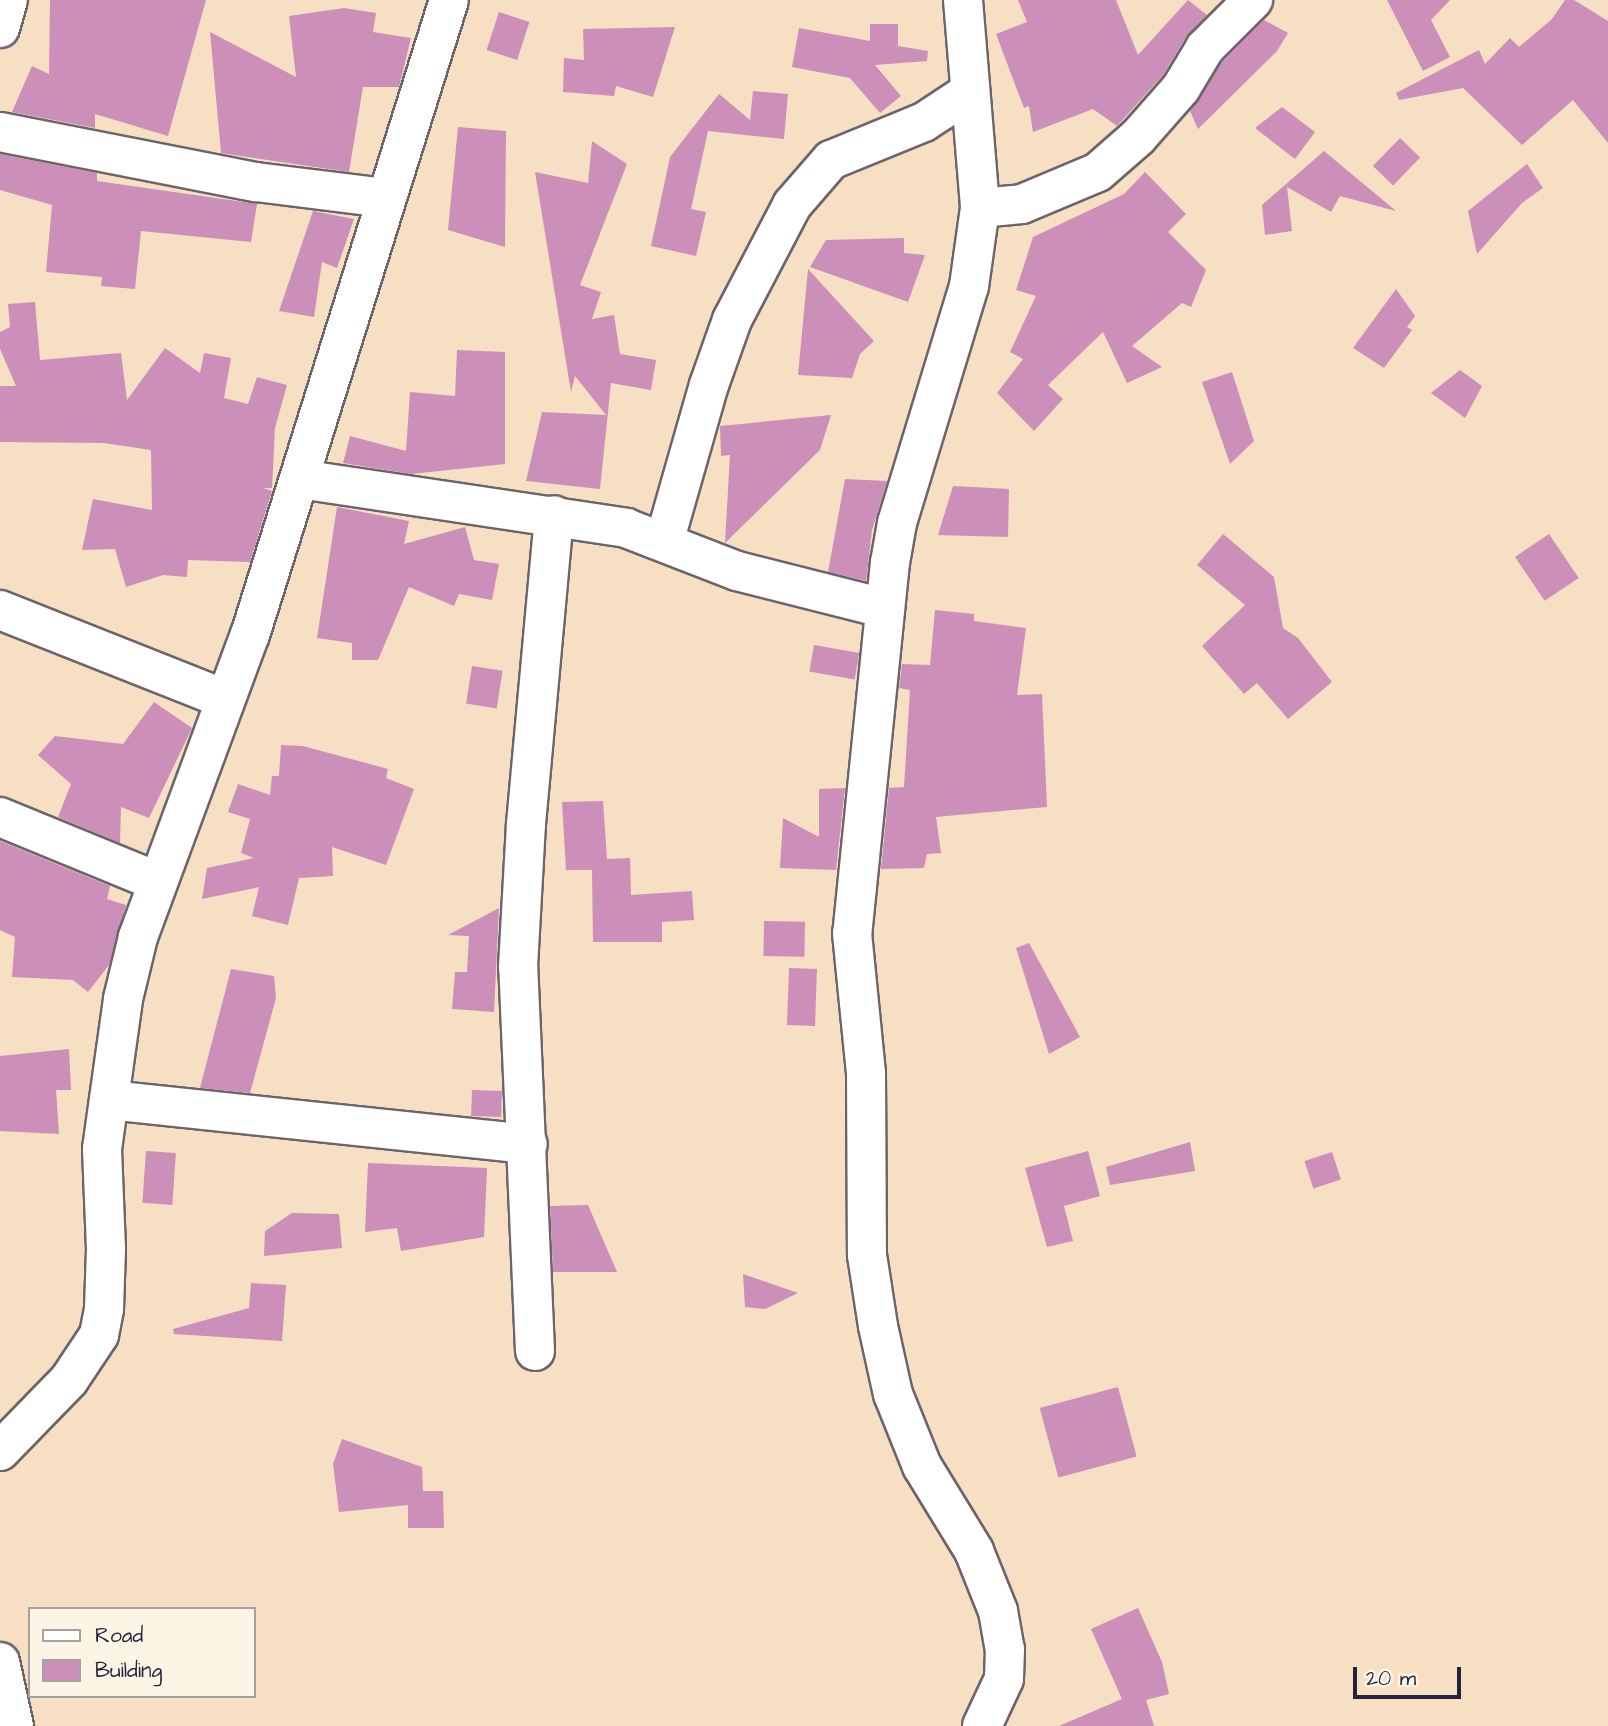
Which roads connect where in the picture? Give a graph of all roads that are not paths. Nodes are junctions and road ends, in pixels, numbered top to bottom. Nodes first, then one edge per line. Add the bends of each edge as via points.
1 (8, 0) edge
2 (449, 0) edge
3 (963, 0) edge
4 (1234, 7) edge
5 (0, 28) edge
6 (968, 93) junction
7 (0, 132) edge
8 (384, 198) junction
9 (980, 208) junction
10 (300, 479) junction
11 (554, 515) junction
12 (665, 539) junction
13 (883, 608) junction
14 (0, 610) edge
15 (225, 699) junction
16 (0, 817) edge
17 (156, 881) junction
18 (109, 1100) junction
19 (528, 1144) junction
20 (534, 1351) dead end
21 (0, 1451) edge
22 (0, 1662) edge
23 (14, 1726) edge
24 (982, 1726) edge

1 - 5 street
2 - 8 street
3 - 6 street
4 - 9 street via 1138,137 1098,172 1022,204
6 - 9 street
6 - 12 street via 924,122 831,160 792,205 732,320
7 - 8 street via 256,182
8 - 10 street
9 - 13 street via 970,286 897,523
10 - 11 street
10 - 15 street
11 - 12 street
11 - 19 street via 518,967
12 - 13 street via 737,571
13 - 24 street via 852,933 866,1073 867,1255 893,1394 922,1465 974,1551 998,1611 1005,1649 1004,1679
14 - 15 street
15 - 17 street
16 - 17 street
17 - 18 street via 123,999
18 - 19 street
18 - 21 street via 100,1193 104,1309 99,1335 75,1373
19 - 20 street
22 - 23 street

